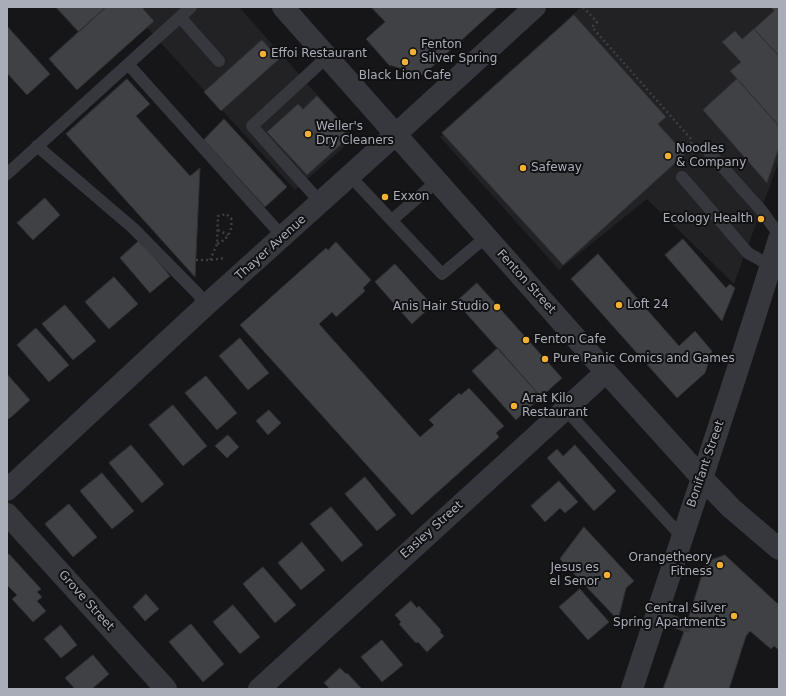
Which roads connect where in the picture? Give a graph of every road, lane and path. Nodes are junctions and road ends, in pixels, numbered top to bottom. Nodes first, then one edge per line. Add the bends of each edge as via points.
1 (191, 7) edge
2 (283, 7) edge
3 (535, 7) edge
4 (583, 7) edge
5 (180, 17) junction
6 (327, 57) junction
7 (219, 61) dead end
8 (128, 64) junction
9 (396, 134) junction
10 (37, 146) junction
11 (709, 152) dead end
12 (7, 174) edge
13 (350, 176) junction
14 (682, 177) joint
15 (436, 181) junction
16 (321, 203) junction
17 (392, 220) junction
18 (218, 230) junction
19 (228, 235) junction
20 (779, 235) edge
21 (283, 237) junction
22 (486, 237) junction
23 (779, 239) edge
24 (217, 244) junction
25 (224, 258) dead end
26 (196, 260) dead end
27 (210, 260) junction
28 (771, 266) junction
29 (205, 306) junction
30 (606, 372) junction
31 (565, 409) junction
32 (702, 478) junction
33 (7, 490) edge
34 (7, 514) edge
35 (682, 537) junction
36 (779, 549) edge
37 (656, 615) junction
38 (686, 626) dead end
39 (166, 689) edge
40 (259, 689) edge
41 (632, 689) edge

1 - 5 lane
2 - 6 street, Fenton Street
3 - 9 street, Thayer Avenue
4 - 14 path via 597,22 592,27 691,139 690,162
5 - 7 lane
5 - 8 lane
6 - 9 street, Fenton Street
6 - 16 lane via 252,126
8 - 10 lane
8 - 21 lane
9 - 13 street, Thayer Avenue
9 - 15 street, Fenton Street
10 - 12 lane
10 - 29 lane via 133,228 198,294
11 - 20 lane via 762,211
13 - 16 street, Thayer Avenue
13 - 17 lane
14 - 28 lane via 748,253
15 - 17 lane
15 - 22 street, Fenton Street
16 - 21 street, Thayer Avenue
17 - 22 lane via 442,274
18 - 19 path
18 - 19 path via 218,216 226,214 231,218 232,224
18 - 24 path
19 - 24 path
21 - 29 street, Thayer Avenue
22 - 30 street, Fenton Street
23 - 28 street, Bonifant Street
24 - 27 path
25 - 27 path
26 - 27 path
28 - 32 street, Bonifant Street
29 - 33 street, Thayer Avenue
30 - 31 street, Easley Street
30 - 32 street, Fenton Street
31 - 35 lane
31 - 40 street, Easley Street
32 - 35 street, Bonifant Street
32 - 36 street, Fenton Street via 731,508
34 - 39 street, Grove Street
35 - 37 street, Bonifant Street
37 - 38 lane
37 - 41 street, Bonifant Street

